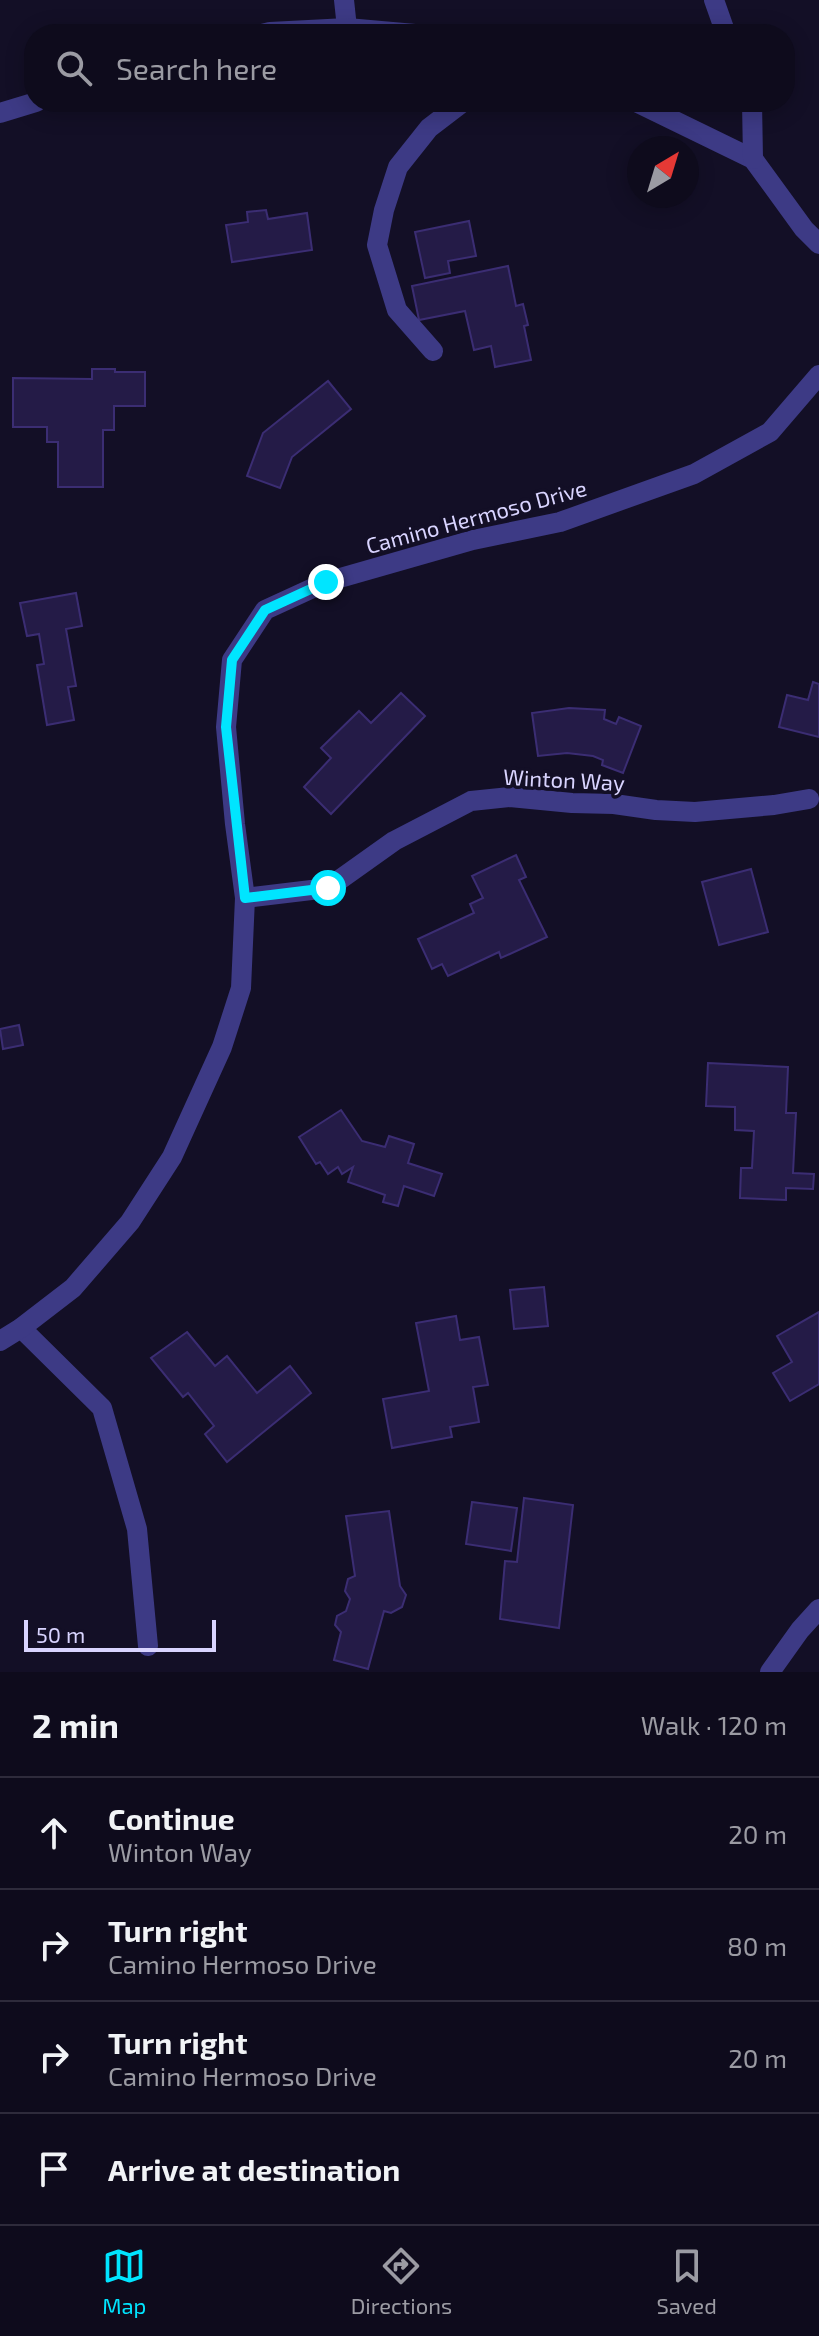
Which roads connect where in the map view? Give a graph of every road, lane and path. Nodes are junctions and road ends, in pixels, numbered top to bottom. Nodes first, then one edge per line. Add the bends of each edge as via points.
1 (344, 0) edge
2 (714, 0) edge
3 (347, 24) edge
4 (722, 24) edge
5 (24, 106) edge
6 (450, 112) edge
7 (657, 112) edge
8 (752, 112) edge
9 (0, 113) edge
10 (753, 159) junction
11 (819, 244) edge
12 (433, 351) dead end
13 (819, 375) edge
14 (809, 799) dead end
15 (245, 898) junction
16 (21, 1328) junction
17 (0, 1341) edge
18 (819, 1609) edge
19 (148, 1646) dead end
20 (770, 1672) edge

1 - 3 street
2 - 4 street
5 - 9 street
6 - 12 street via 429,128 398,167 377,245 397,310
7 - 10 street
8 - 10 street
10 - 11 street
13 - 15 street, Camino Hermoso Drive via 770,432 694,474 560,522 473,540 326,582 265,610 232,660 226,727
14 - 15 street, Winton Way via 695,812 510,797 471,801 394,841 328,888
15 - 16 street, Camino Hermoso Drive via 241,988 222,1047 172,1157 130,1222 80,1280
16 - 17 street, Camino Hermoso Drive
16 - 19 street via 102,1408 137,1529
18 - 20 street

